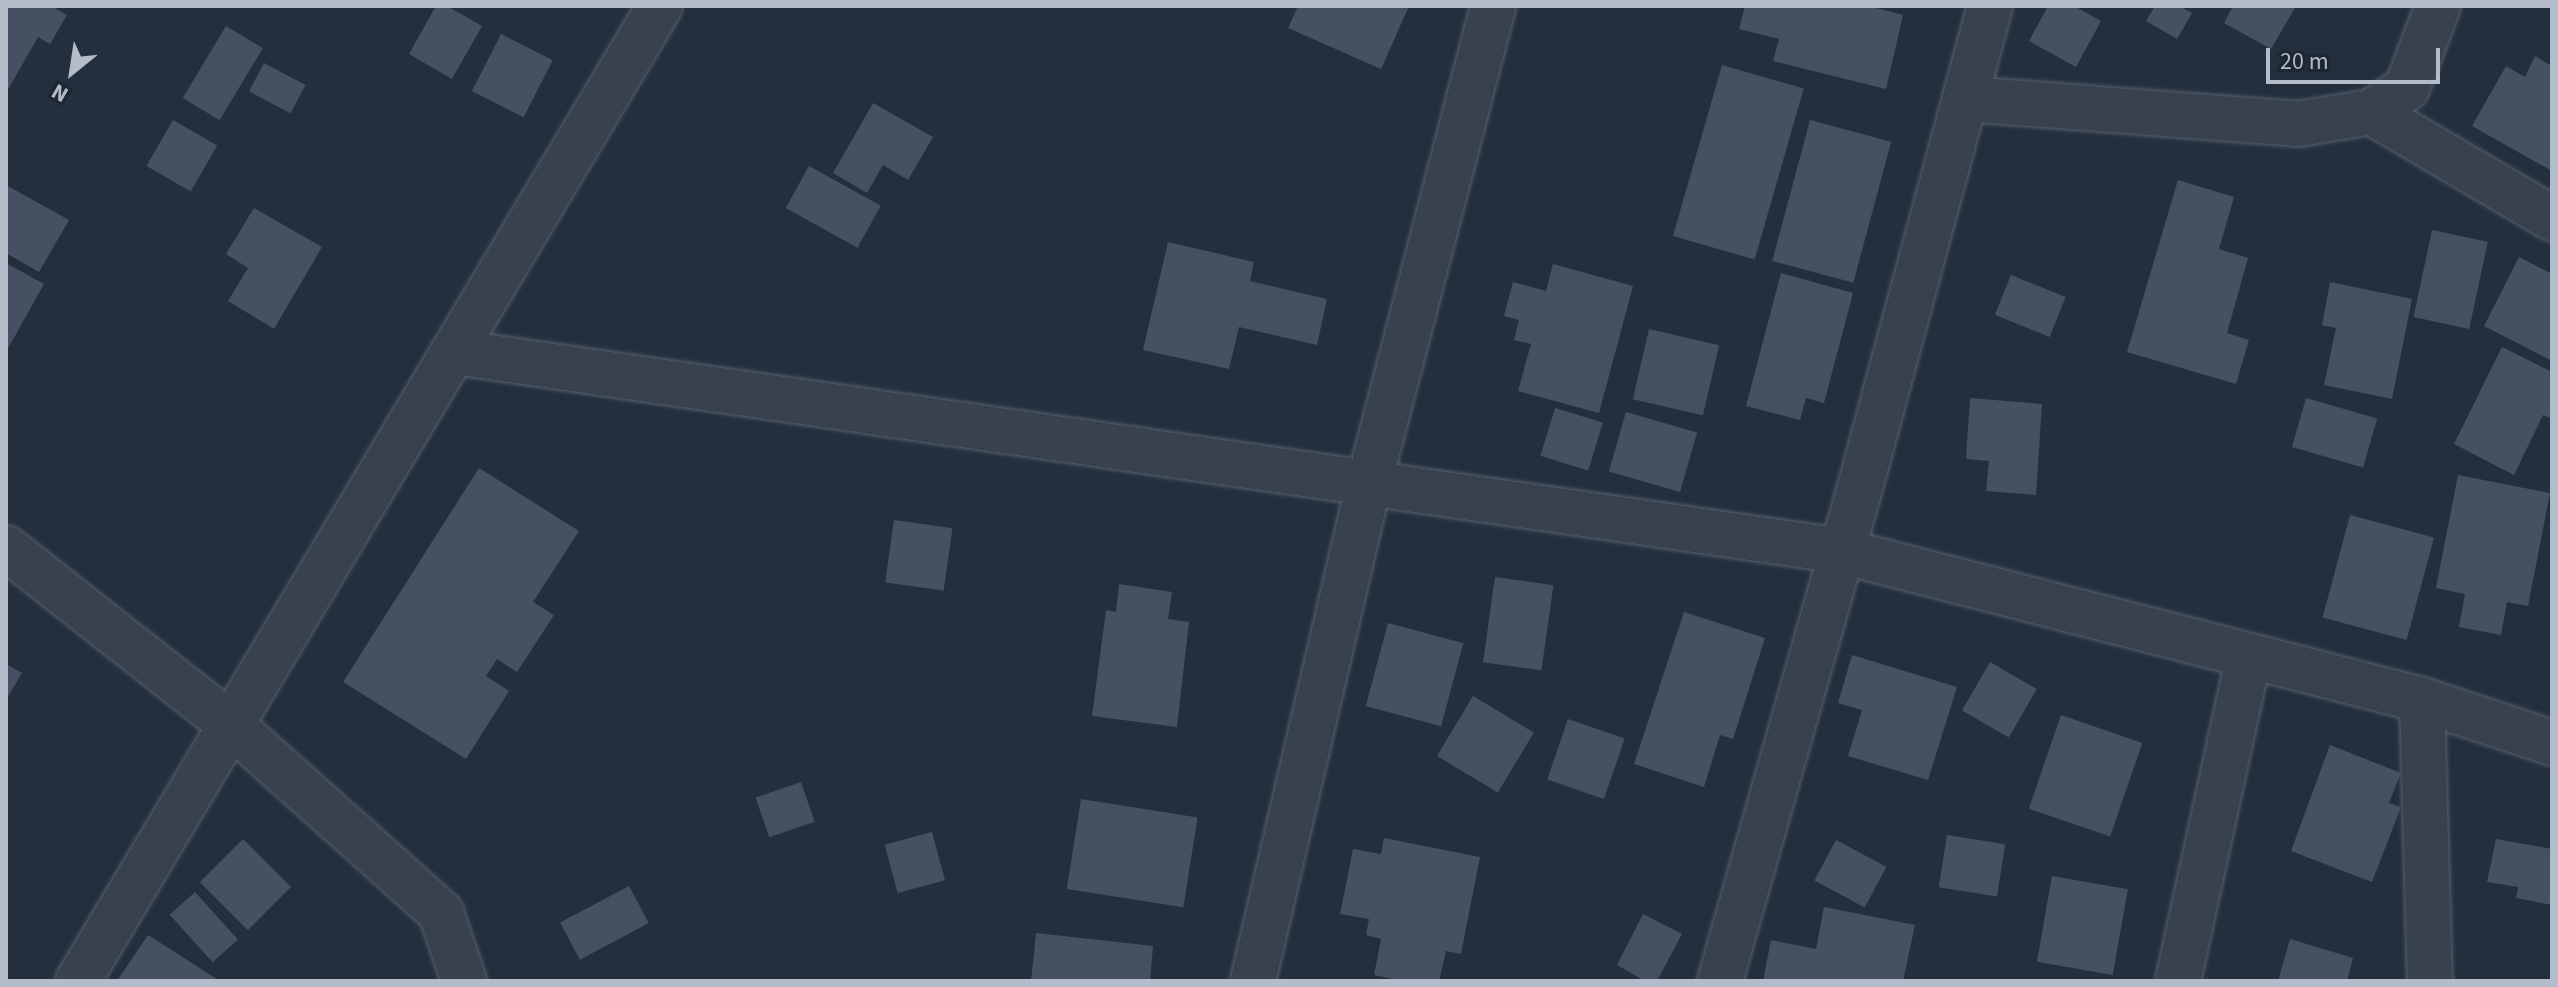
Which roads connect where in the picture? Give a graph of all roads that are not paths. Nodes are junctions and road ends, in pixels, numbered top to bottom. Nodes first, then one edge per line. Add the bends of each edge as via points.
1 (660, 6) edge
2 (1493, 6) edge
3 (1990, 6) edge
4 (2438, 6) edge
5 (1966, 99) junction
6 (2371, 112) junction
7 (2552, 218) edge
8 (454, 352) junction
9 (1369, 483) junction
10 (6, 548) edge
11 (1841, 551) junction
12 (2249, 656) junction
13 (2422, 700) junction
14 (231, 725) junction
15 (2552, 743) edge
16 (78, 981) edge
17 (464, 981) edge
18 (1253, 981) edge
19 (1720, 981) edge
20 (2178, 981) edge
21 (2430, 981) edge

1 - 8 street
2 - 9 street
3 - 5 street
4 - 6 street via 2407,88
5 - 6 street via 2299,124
5 - 11 street
6 - 7 street
8 - 9 street
8 - 14 street
9 - 11 street
9 - 18 street
10 - 14 street
11 - 12 street
11 - 19 street
12 - 13 street
12 - 20 street
13 - 15 street
13 - 21 street
14 - 16 street
14 - 17 street via 441,913

